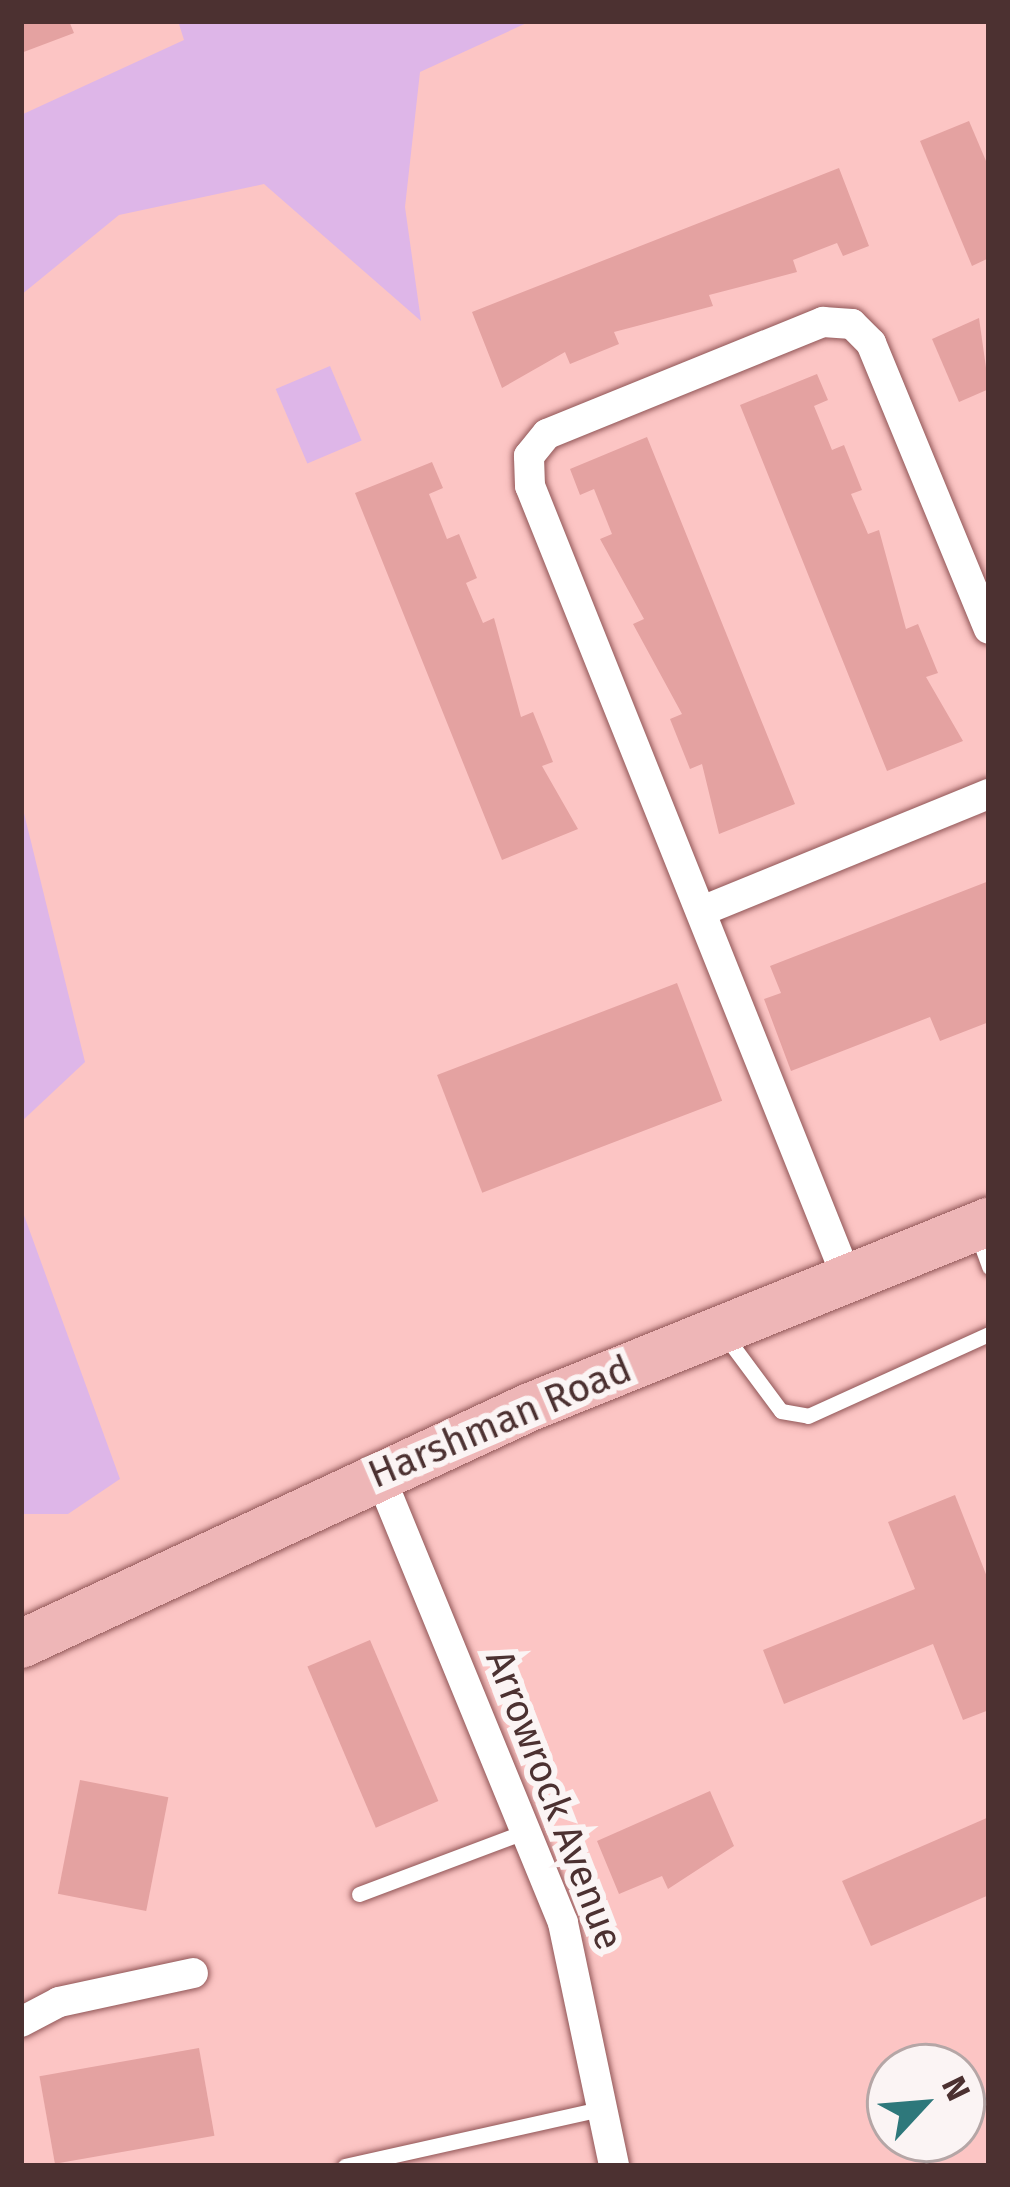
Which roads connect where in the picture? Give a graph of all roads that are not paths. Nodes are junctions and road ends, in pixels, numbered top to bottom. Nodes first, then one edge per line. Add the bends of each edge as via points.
1 (989, 629) edge
2 (989, 794) edge
3 (701, 910) junction
4 (985, 1238) edge
5 (847, 1278) junction
6 (720, 1330) junction
7 (989, 1334) edge
8 (379, 1474) junction
9 (21, 1644) edge
10 (527, 1831) junction
11 (359, 1894) dead end
12 (193, 1973) dead end
13 (21, 2022) edge
14 (607, 2108) junction
15 (345, 2166) edge
16 (614, 2166) edge

1 - 3 street via 871,343 852,324 823,322 536,443 530,485
2 - 3 street
3 - 5 street
4 - 5 main road, Harshman Road
5 - 6 main road, Harshman Road
6 - 7 lane via 781,1411 808,1416
6 - 8 main road, Harshman Road
8 - 9 main road, Harshman Road
8 - 10 street, Arrowrock Avenue
10 - 11 lane
10 - 14 street, Arrowrock Avenue via 575,1964
12 - 13 street via 58,2002
14 - 15 lane
14 - 16 street, Arrowrock Avenue

